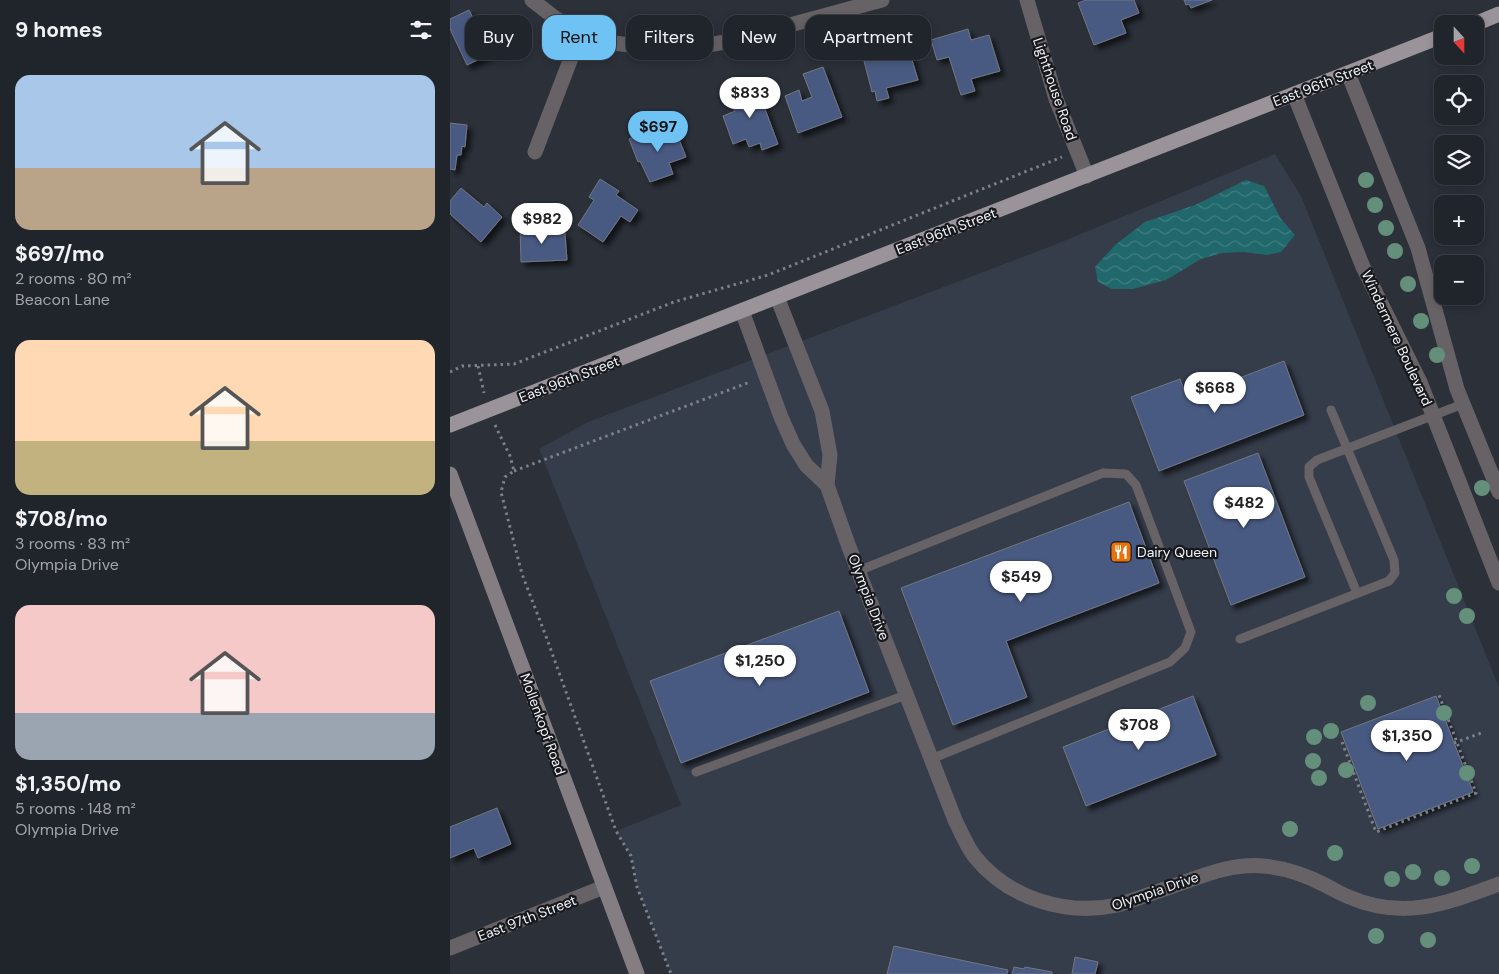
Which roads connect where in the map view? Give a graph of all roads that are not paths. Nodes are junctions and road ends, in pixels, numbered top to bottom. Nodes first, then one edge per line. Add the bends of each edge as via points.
1 (532, 0) edge
2 (882, 0) edge
3 (1027, 0) edge
4 (1499, 14) edge
5 (551, 15) edge
6 (1484, 20) edge
7 (1434, 39) edge
8 (616, 43) edge
9 (570, 60) edge
10 (1348, 73) junction
11 (1294, 94) junction
12 (535, 152) dead end
13 (1087, 176) junction
14 (777, 297) junction
15 (742, 311) junction
16 (1464, 404) junction
17 (1331, 410) dead end
18 (1434, 416) junction
19 (450, 425) edge
20 (1348, 448) junction
21 (450, 474) edge
22 (827, 485) junction
23 (1499, 492) edge
24 (858, 571) junction
25 (1499, 583) edge
26 (1357, 593) junction
27 (1240, 639) dead end
28 (906, 695) junction
29 (931, 759) junction
30 (696, 772) dead end
31 (1499, 884) edge
32 (604, 887) junction
33 (450, 948) edge
34 (637, 974) edge

1 - 5 street
2 - 8 street via 731,41 683,49
3 - 13 street, Lighthouse Road via 1056,99
4 - 6 main road
7 - 10 main road, East 96th Street
9 - 12 street
10 - 11 main road, East 96th Street
10 - 16 street via 1418,248
11 - 13 main road, East 96th Street
11 - 18 street, Windermere Boulevard via 1363,267
13 - 14 main road, East 96th Street
14 - 15 main road, East 96th Street
14 - 22 street, Olympia Drive via 822,411 830,454
15 - 19 main road, East 96th Street
15 - 22 street, Olympia Drive via 793,444 806,465
16 - 18 lane
16 - 23 street
17 - 20 lane
18 - 20 lane
18 - 25 street, Windermere Boulevard
20 - 26 lane via 1394,560 1395,573 1389,581
20 - 26 lane via 1317,460 1309,467 1309,477
21 - 32 street, Mollenkopf Road
22 - 24 street, Olympia Drive
24 - 28 street, Olympia Drive
24 - 29 lane via 1103,474 1126,474 1136,485 1191,632 1185,648 1170,662
26 - 27 lane
28 - 29 street, Olympia Drive
28 - 30 lane
29 - 31 street, Olympia Drive via 954,820 974,856 1006,886 1053,905 1078,909 1118,905 1219,870 1240,866 1282,868 1372,906 1402,910 1444,904
32 - 33 street, East 97th Street
32 - 34 street, Mollenkopf Road

